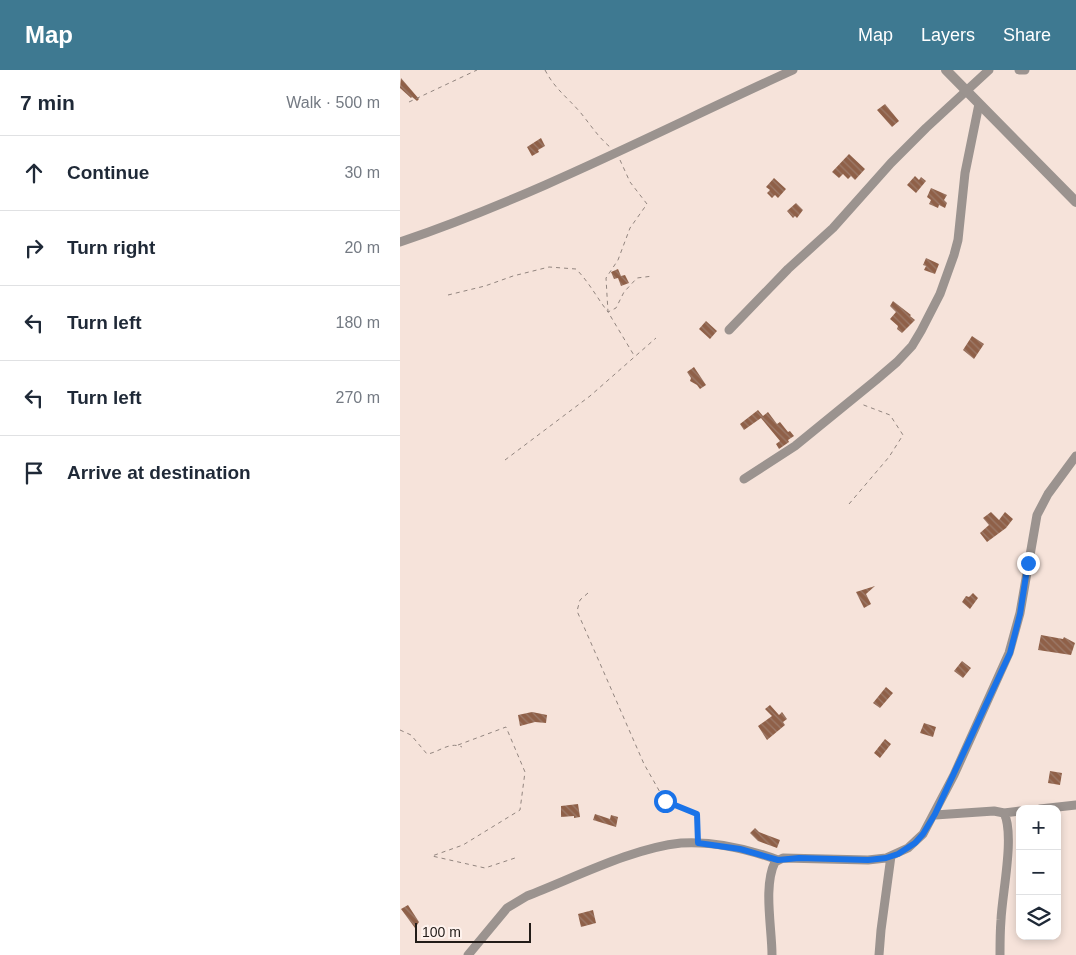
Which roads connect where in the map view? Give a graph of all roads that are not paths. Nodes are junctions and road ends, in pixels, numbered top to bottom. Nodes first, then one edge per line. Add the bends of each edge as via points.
1 (793, 70) edge
2 (946, 70) edge
3 (989, 70) edge
4 (1019, 70) edge
5 (1025, 70) edge
6 (967, 91) junction
7 (979, 104) junction
8 (1076, 202) edge
9 (400, 242) edge
10 (730, 330) dead end
11 (1076, 456) edge
12 (744, 479) dead end
13 (1076, 805) edge
14 (1061, 807) edge
15 (1016, 812) edge
16 (1004, 813) junction
17 (935, 814) junction
18 (891, 856) junction
19 (778, 860) junction
20 (468, 955) edge
21 (772, 955) edge
22 (879, 955) edge
23 (1000, 955) edge

1 - 9 street via 486,210
2 - 6 street
3 - 6 street
4 - 5 street
6 - 7 street
6 - 10 street via 891,163 833,228
7 - 8 street
7 - 12 street via 952,264 928,319 912,346 795,446
11 - 17 street via 1037,515 1010,653
13 - 14 street
15 - 16 street
16 - 17 street
16 - 23 street via 1007,842
17 - 18 street via 915,843
18 - 19 street via 868,860
18 - 22 street
19 - 20 street via 740,849 698,843 667,845 645,851 527,896 507,908
19 - 21 street via 773,866 769,896

